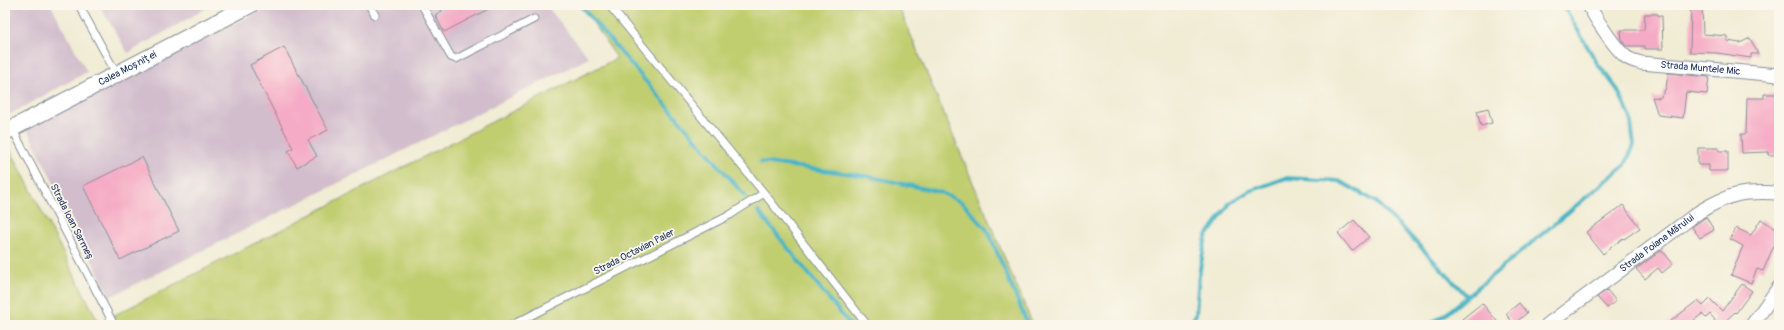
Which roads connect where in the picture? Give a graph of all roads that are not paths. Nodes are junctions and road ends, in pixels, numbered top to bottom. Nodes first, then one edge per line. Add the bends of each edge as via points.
1 (79, 5) edge
2 (250, 5) edge
3 (369, 5) edge
4 (422, 5) edge
5 (610, 5) edge
6 (1589, 5) edge
7 (375, 15) dead end
8 (534, 19) dead end
9 (116, 74) junction
10 (1779, 75) edge
11 (9, 130) edge
12 (764, 193) junction
13 (1779, 193) edge
14 (1779, 287) edge
15 (114, 325) edge
16 (512, 325) edge
17 (867, 325) edge
18 (1547, 325) edge
19 (1752, 325) edge

1 - 9 lane
2 - 9 street, Calea Moșniței
3 - 7 lane
4 - 8 lane via 451,57 456,59
5 - 12 lane
6 - 10 street, Strada Muntele Mic via 1594,16 1624,55 1632,60 1641,63
9 - 11 street, Calea Moșniței
11 - 15 lane, Strada Ioan Sarmeș
12 - 16 lane, Strada Octavian Paler via 730,215
12 - 17 lane
13 - 18 street, Strada Poiana Mărului via 1733,194 1718,200
14 - 19 street

